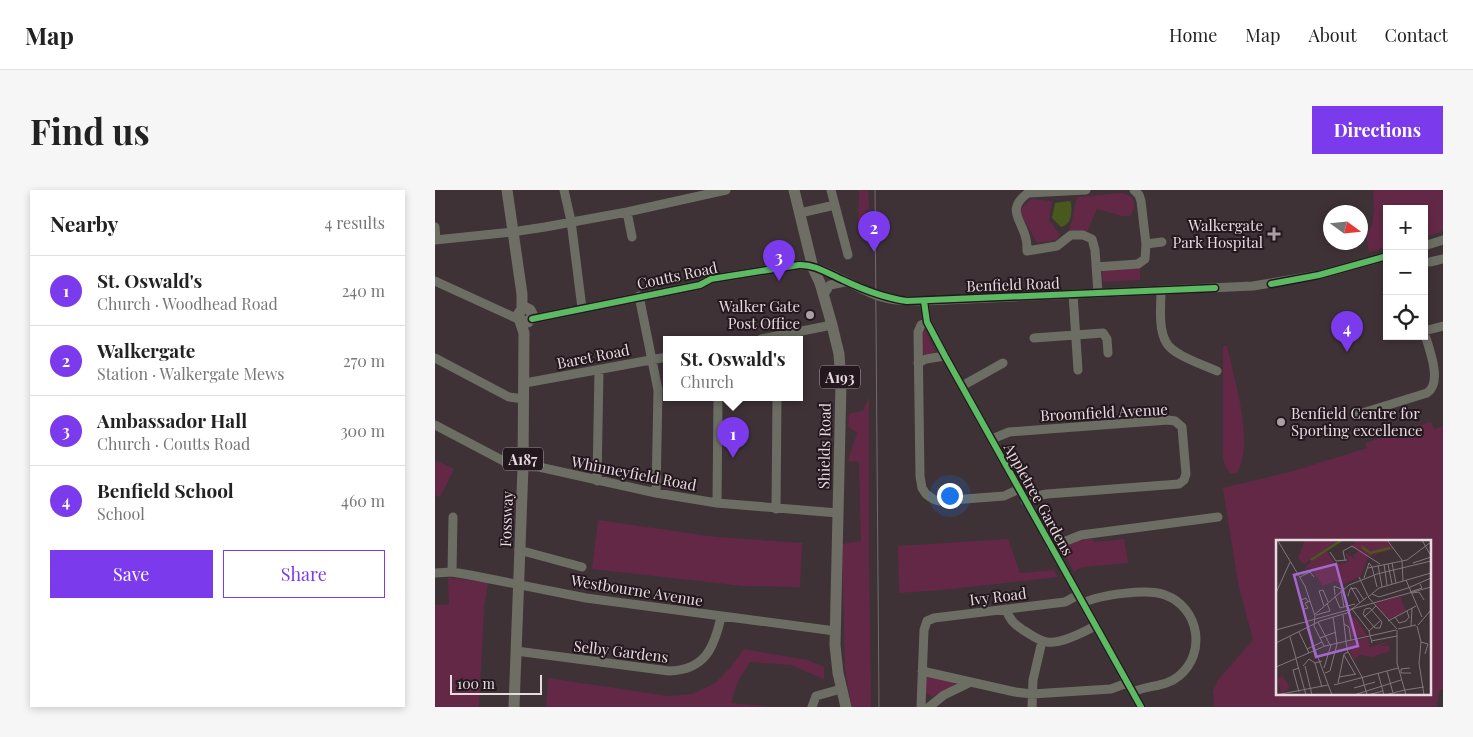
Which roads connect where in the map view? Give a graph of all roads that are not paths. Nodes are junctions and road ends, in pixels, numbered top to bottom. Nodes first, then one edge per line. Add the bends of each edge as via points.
1 (507, 190) edge
2 (564, 190) edge
3 (726, 190) edge
4 (794, 190) edge
5 (831, 190) edge
6 (1086, 190) edge
7 (1134, 190) edge
8 (835, 205) junction
9 (627, 212) junction
10 (800, 213) junction
11 (571, 221) junction
12 (435, 227) edge
13 (512, 232) junction
14 (632, 237) dead end
15 (436, 240) edge
16 (1443, 240) edge
17 (1162, 242) dead end
18 (1146, 244) junction
19 (1428, 245) edge
20 (848, 255) dead end
21 (1383, 257) edge
22 (1443, 259) edge
23 (1430, 262) dead end
24 (1096, 267) junction
25 (815, 268) junction
26 (435, 281) edge
27 (846, 282) junction
28 (1161, 291) junction
29 (1098, 293) junction
30 (1073, 294) junction
31 (639, 296) junction
32 (823, 296) junction
33 (924, 301) junction
34 (582, 308) junction
35 (528, 315) junction
36 (927, 322) junction
37 (832, 325) junction
38 (1443, 326) edge
39 (1428, 331) edge
40 (1075, 335) junction
41 (785, 336) edge
42 (1034, 338) dead end
43 (1426, 340) edge
44 (1108, 353) dead end
45 (945, 356) junction
46 (435, 358) edge
47 (663, 358) edge
48 (651, 359) junction
49 (1003, 363) dead end
50 (918, 364) junction
51 (599, 370) junction
52 (1078, 370) dead end
53 (1212, 371) dead end
54 (525, 383) junction
55 (962, 386) junction
56 (524, 399) junction
57 (718, 401) edge
58 (777, 401) edge
59 (1359, 414) dead end
60 (435, 425) edge
61 (992, 439) junction
62 (523, 466) junction
63 (597, 482) junction
64 (1019, 489) junction
65 (656, 494) junction
66 (1025, 501) junction
67 (717, 503) junction
68 (776, 508) junction
69 (838, 513) junction
70 (453, 517) dead end
71 (1218, 517) dead end
72 (1051, 547) junction
73 (519, 550) junction
74 (582, 567) dead end
75 (452, 572) junction
76 (435, 573) edge
77 (518, 584) junction
78 (1081, 599) junction
79 (1006, 609) junction
80 (721, 617) junction
81 (1095, 626) junction
82 (835, 631) junction
83 (1041, 641) junction
84 (516, 652) junction
85 (922, 671) junction
86 (971, 682) junction
87 (1127, 683) junction
88 (841, 689) junction
89 (1133, 692) junction
90 (1031, 694) junction
91 (514, 707) edge
92 (813, 707) edge
93 (846, 707) edge
94 (921, 707) edge
95 (929, 707) edge
96 (1032, 707) edge
97 (1141, 707) edge

1 - 13 main road, Fossway / A187
2 - 11 street
3 - 9 street
4 - 10 main road, Shields Road / A193
5 - 8 street
6 - 24 street via 1028,193 1017,204 1016,212 1026,238 1027,251 1057,246 1071,235 1087,236 1094,245
7 - 18 street via 1141,201
8 - 10 street
8 - 20 street
9 - 11 street
9 - 14 street
10 - 25 main road, Shields Road / A193
11 - 13 street
11 - 34 street
12 - 15 street
13 - 15 street
13 - 35 main road, Fossway / A187
16 - 19 street
17 - 18 street
18 - 24 street via 1146,257 1142,263
21 - 28 street, Benfield Road via 1285,282
22 - 23 street
24 - 29 street
25 - 27 street, Benfield Road
25 - 31 street, Coutts Road via 799,265 711,279
25 - 32 main road, Shields Road / A193
26 - 35 street via 507,312
27 - 32 street via 830,285
27 - 33 street, Benfield Road via 883,297
28 - 29 street, Benfield Road
28 - 53 street via 1162,327 1167,344
29 - 30 street, Benfield Road
30 - 33 street, Benfield Road
30 - 40 street
31 - 34 street, Coutts Road
31 - 48 street
32 - 37 main road, Shields Road / A193
33 - 36 street, Appletree Gardens
34 - 35 street, Coutts Road
35 - 54 main road, Fossway / A187 via 524,333
36 - 45 street, Appletree Gardens
36 - 50 street via 918,330
37 - 41 street
37 - 69 main road, Shields Road / A193 via 841,383
38 - 39 street
40 - 42 street
40 - 44 street via 1105,334
40 - 52 street
43 - 59 street via 1436,374 1433,389
45 - 50 street via 926,359
45 - 55 street, Appletree Gardens
46 - 56 street via 509,397
47 - 48 street, Baret Road
48 - 51 street, Baret Road
48 - 65 street via 659,390
49 - 55 street
50 - 64 street via 920,480 926,494 943,501 1004,496
51 - 54 street, Baret Road
51 - 63 street
54 - 56 main road, Fossway / A187
55 - 61 street, Appletree Gardens
56 - 62 main road, Fossway / A187
57 - 67 street
58 - 68 street
60 - 62 street, Whinneyfield Road via 513,466
61 - 64 street, Appletree Gardens
61 - 66 street, Broomfield Avenue via 1009,432 1168,420 1182,427 1186,474 1179,484 1047,494
62 - 63 street, Whinneyfield Road
62 - 73 main road, Fossway / A187
63 - 65 street, Whinneyfield Road
64 - 66 street, Appletree Gardens
65 - 67 street, Whinneyfield Road
66 - 72 street, Appletree Gardens
67 - 68 street, Whinneyfield Road
68 - 69 street, Whinneyfield Road
69 - 82 main road, Shields Road / A193
70 - 75 street
71 - 72 street via 1166,529 1081,535
72 - 78 street, Appletree Gardens
73 - 74 street
73 - 77 main road, Fossway / A187
75 - 76 street, Westbourne Avenue
75 - 77 street, Westbourne Avenue
77 - 80 street, Westbourne Avenue via 586,598
77 - 84 main road, Fossway / A187
78 - 79 street, Ivy Road
78 - 81 street, Appletree Gardens
78 - 89 street, Ivy Road via 1153,592 1177,601 1189,614 1196,641 1194,654 1185,670 1169,682
79 - 83 street via 1013,622
79 - 85 street, Ivy Road via 927,621
80 - 82 street, Westbourne Avenue
80 - 84 street, Selby Gardens via 714,645 706,657 680,671
81 - 83 street via 1055,642
81 - 87 street, Appletree Gardens
82 - 88 main road, Shields Road / A193
83 - 90 street
84 - 91 main road, Fossway / A187
85 - 86 street
85 - 94 street
86 - 90 street
86 - 95 street via 943,694
87 - 89 street, Appletree Gardens
87 - 90 street via 1111,689
88 - 92 street via 816,696
88 - 93 main road, Shields Road / A193
89 - 97 street, Appletree Gardens
90 - 96 street

